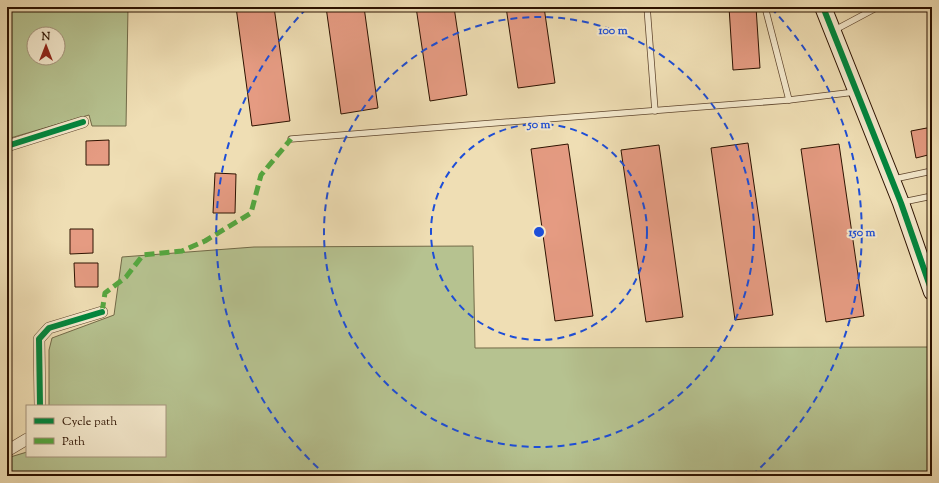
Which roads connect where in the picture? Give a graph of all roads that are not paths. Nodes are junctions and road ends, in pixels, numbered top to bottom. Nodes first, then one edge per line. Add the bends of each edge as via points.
1 (647, 7) edge
2 (765, 7) edge
3 (823, 7) edge
4 (878, 7) edge
5 (833, 31) junction
6 (857, 92) junction
7 (789, 100) junction
8 (655, 111) junction
9 (83, 122) dead end
10 (291, 139) dead end
11 (7, 146) edge
12 (932, 171) edge
13 (891, 179) junction
14 (932, 196) edge
15 (901, 203) junction
16 (932, 292) edge
17 (102, 312) dead end
18 (40, 405) edge
19 (26, 441) edge
20 (7, 451) edge

1 - 8 lane
2 - 7 lane
3 - 5 street
4 - 5 lane
5 - 6 street
6 - 7 lane
6 - 13 street
7 - 8 lane
8 - 10 lane
9 - 11 street
12 - 13 lane
13 - 15 street
14 - 15 lane
15 - 16 street
17 - 18 street via 49,328 40,339
19 - 20 street

